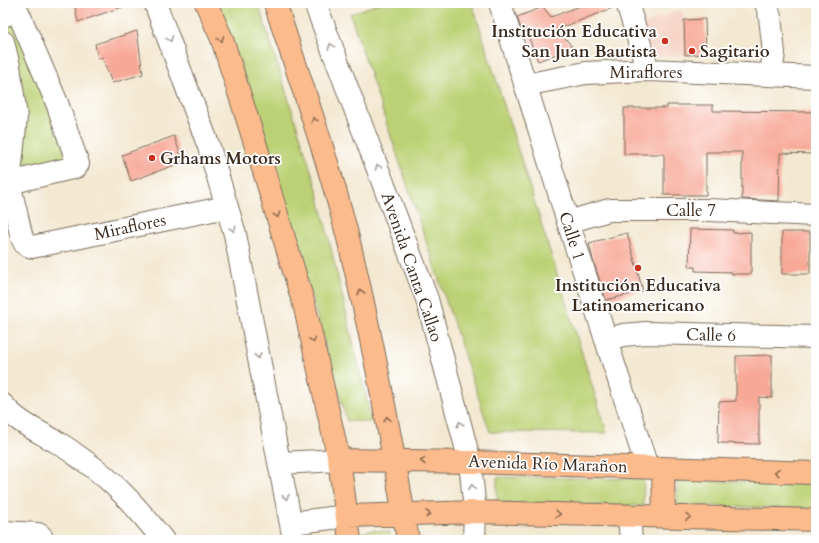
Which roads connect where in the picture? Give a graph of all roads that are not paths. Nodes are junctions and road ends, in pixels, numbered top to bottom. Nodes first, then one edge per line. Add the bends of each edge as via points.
1 (155, 3) edge
2 (206, 3) edge
3 (275, 3) edge
4 (315, 3) edge
5 (500, 3) edge
6 (627, 3) edge
7 (766, 3) edge
8 (3, 16) edge
9 (3, 42) edge
10 (648, 70) junction
11 (771, 74) junction
12 (816, 77) edge
13 (525, 85) junction
14 (9, 183) junction
15 (227, 208) junction
16 (816, 215) edge
17 (568, 222) junction
18 (816, 337) edge
19 (606, 340) junction
20 (3, 405) edge
21 (339, 460) junction
22 (395, 461) junction
23 (470, 462) junction
24 (280, 463) junction
25 (655, 468) junction
26 (816, 473) edge
27 (475, 512) junction
28 (404, 515) junction
29 (347, 516) junction
30 (629, 516) junction
31 (664, 517) junction
32 (816, 520) edge
33 (293, 531) edge
34 (3, 532) edge
35 (42, 540) edge
36 (163, 540) edge
37 (350, 540) edge
38 (408, 540) edge
39 (474, 540) edge
40 (631, 540) edge

1 -> 15 street via 209,147
2 -> 21 main road via 222,39 306,308
22 -> 3 main road via 381,385 346,233 315,124
23 -> 4 street, Avenida Canta Callao via 427,299
5 - 13 street, Calle 1
6 - 10 street
7 - 11 street via 774,53
8 - 14 street via 16,10 18,12 57,103 78,164 76,167
9 - 14 street via 16,117
10 - 11 street, Miraflores
10 - 13 street, Miraflores via 586,73
11 - 12 street, Miraflores
13 - 17 street, Calle 1
14 - 15 street, Miraflores via 22,238 25,244 32,247
15 -> 24 street via 235,234
16 - 17 street, Calle 7 via 709,210 609,210
17 - 19 street, Calle 1
18 - 19 street, Calle 6 via 646,333
19 - 25 street, Calle 1
20 - 36 street via 22,423 87,462 146,519
21 - 22 main road, Avenida Río Marañon
21 - 24 street, Avenida Río Marañon
21 - 29 main road
23 -> 22 main road, Avenida Río Marañon
22 - 28 main road
23 - 25 main road, Avenida Río Marañon
27 -> 23 street, Avenida Canta Callao
24 -> 33 street
26 -> 25 main road, Avenida Río Marañon
25 - 31 main road
28 -> 27 main road
27 -> 30 main road
27 - 39 street, Avenida Canta Callao
28 - 29 main road
28 - 38 main road
29 - 33 street
29 - 37 main road
30 - 31 main road
30 - 40 street
31 -> 32 main road
34 - 35 street via 38,534

